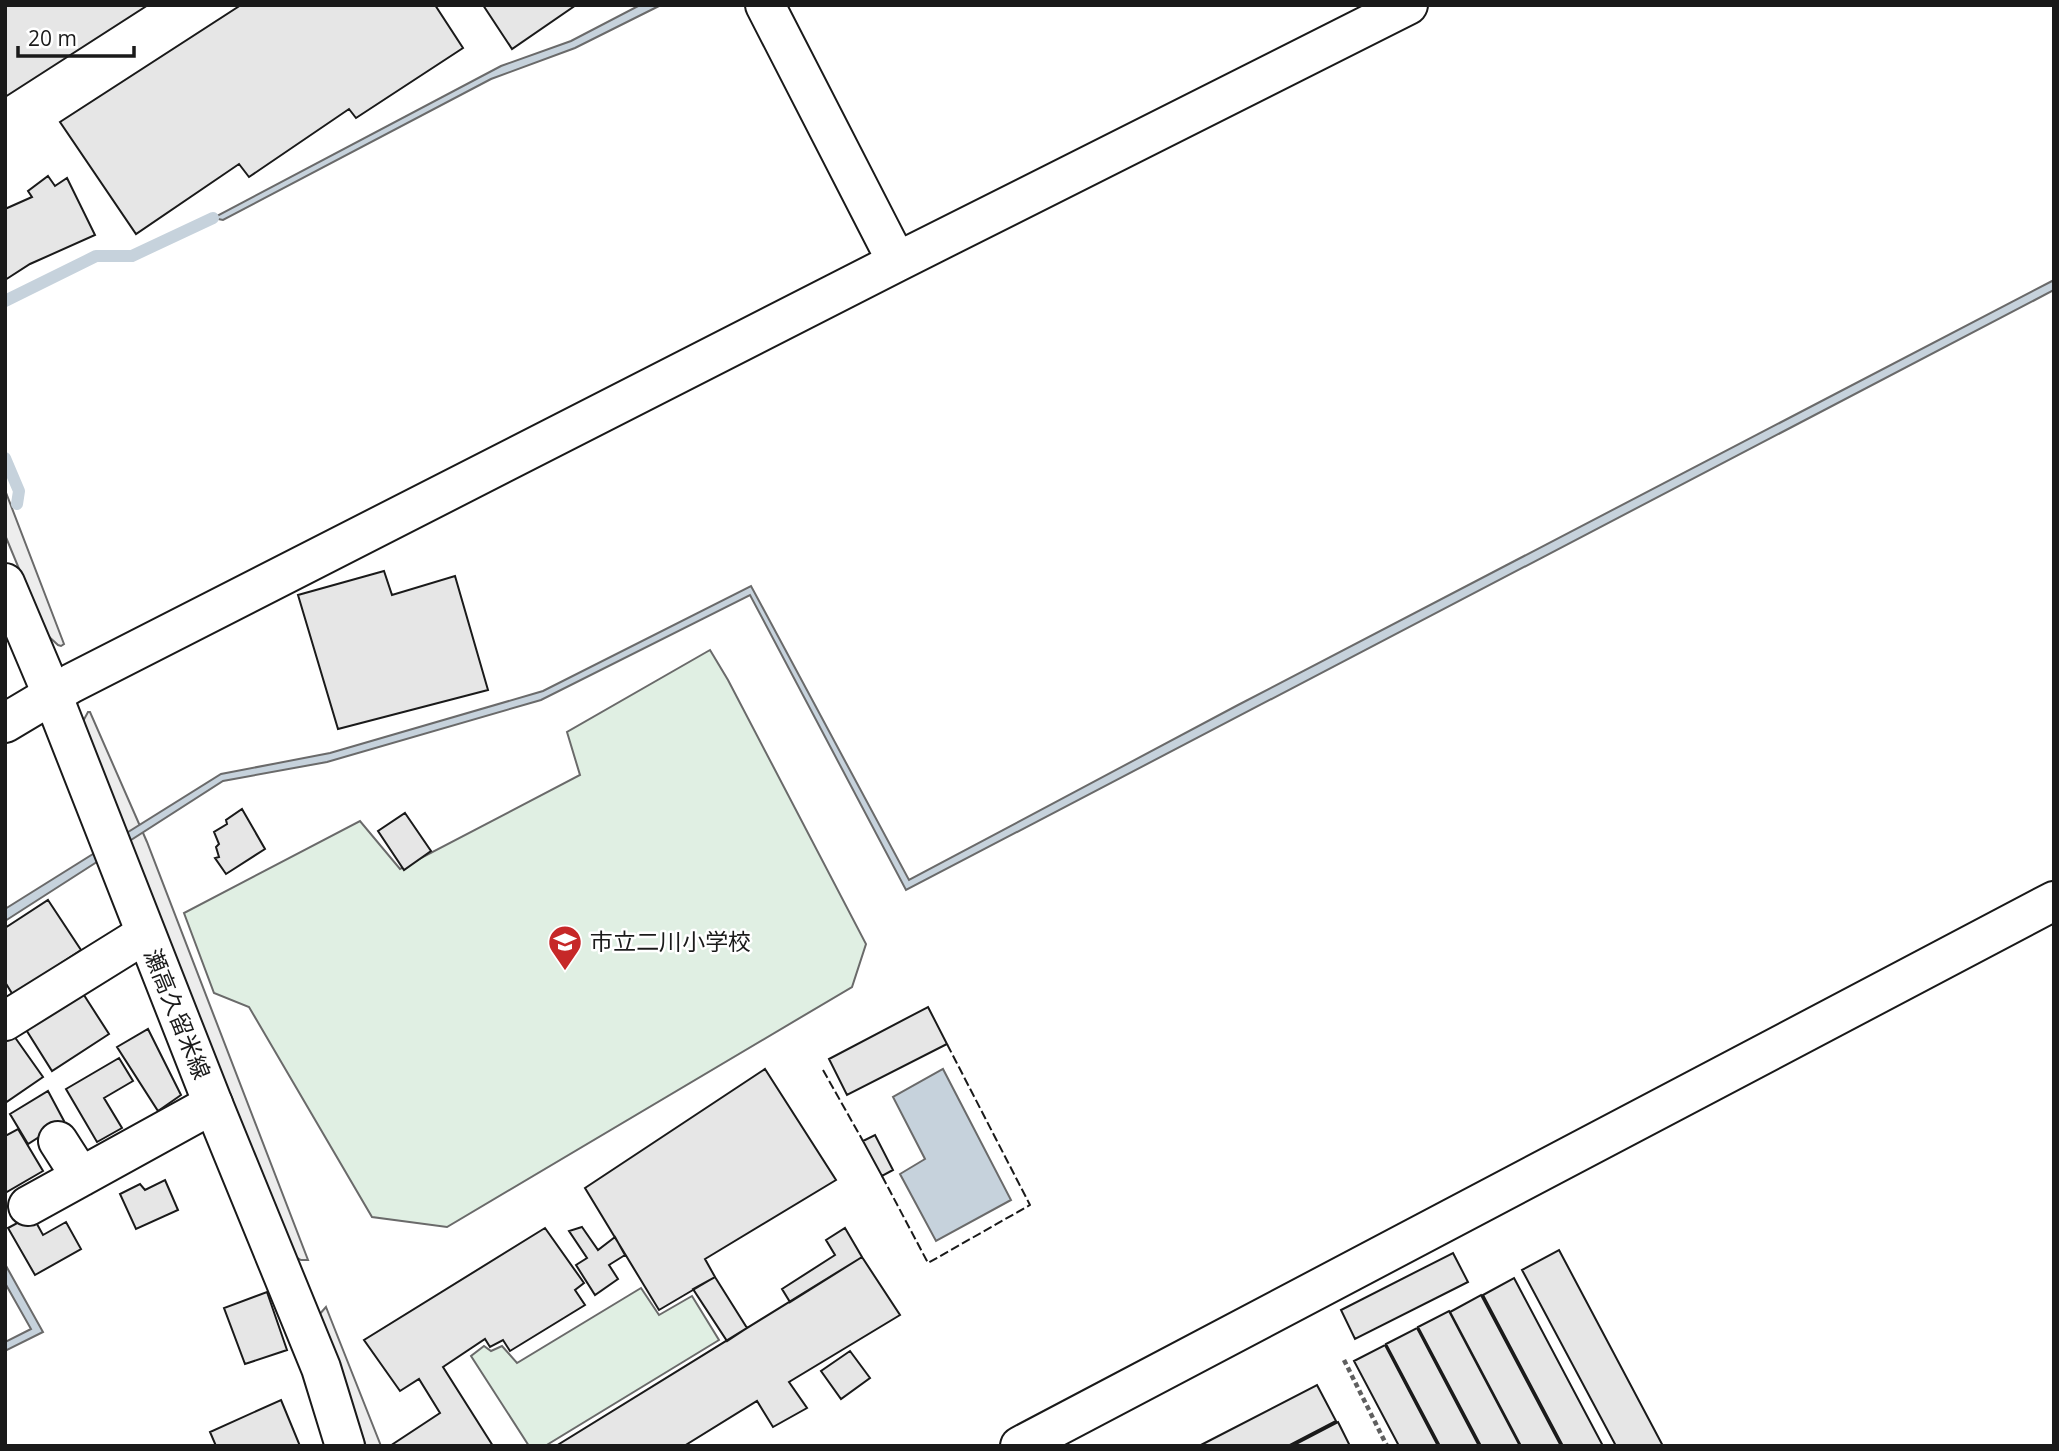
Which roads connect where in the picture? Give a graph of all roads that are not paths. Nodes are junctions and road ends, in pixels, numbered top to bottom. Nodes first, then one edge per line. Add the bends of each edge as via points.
1 (765, 5) edge
2 (1408, 5) edge
3 (897, 262) junction
4 (7, 594) edge
5 (51, 694) junction
6 (5, 723) edge
7 (2054, 901) edge
8 (145, 934) junction
9 (5, 1021) edge
10 (213, 1104) junction
11 (58, 1141) dead end
12 (81, 1177) junction
13 (28, 1206) dead end
14 (345, 1446) edge
15 (1020, 1446) edge

1 - 3 street
2 - 3 street
3 - 5 street
4 - 5 street, 瀬高久留米線
5 - 6 street
5 - 8 street, 瀬高久留米線
7 - 15 street
8 - 9 street
8 - 10 street, 瀬高久留米線
10 - 12 street
10 - 14 street, 瀬高久留米線 via 321,1368
11 - 12 street
12 - 13 street

